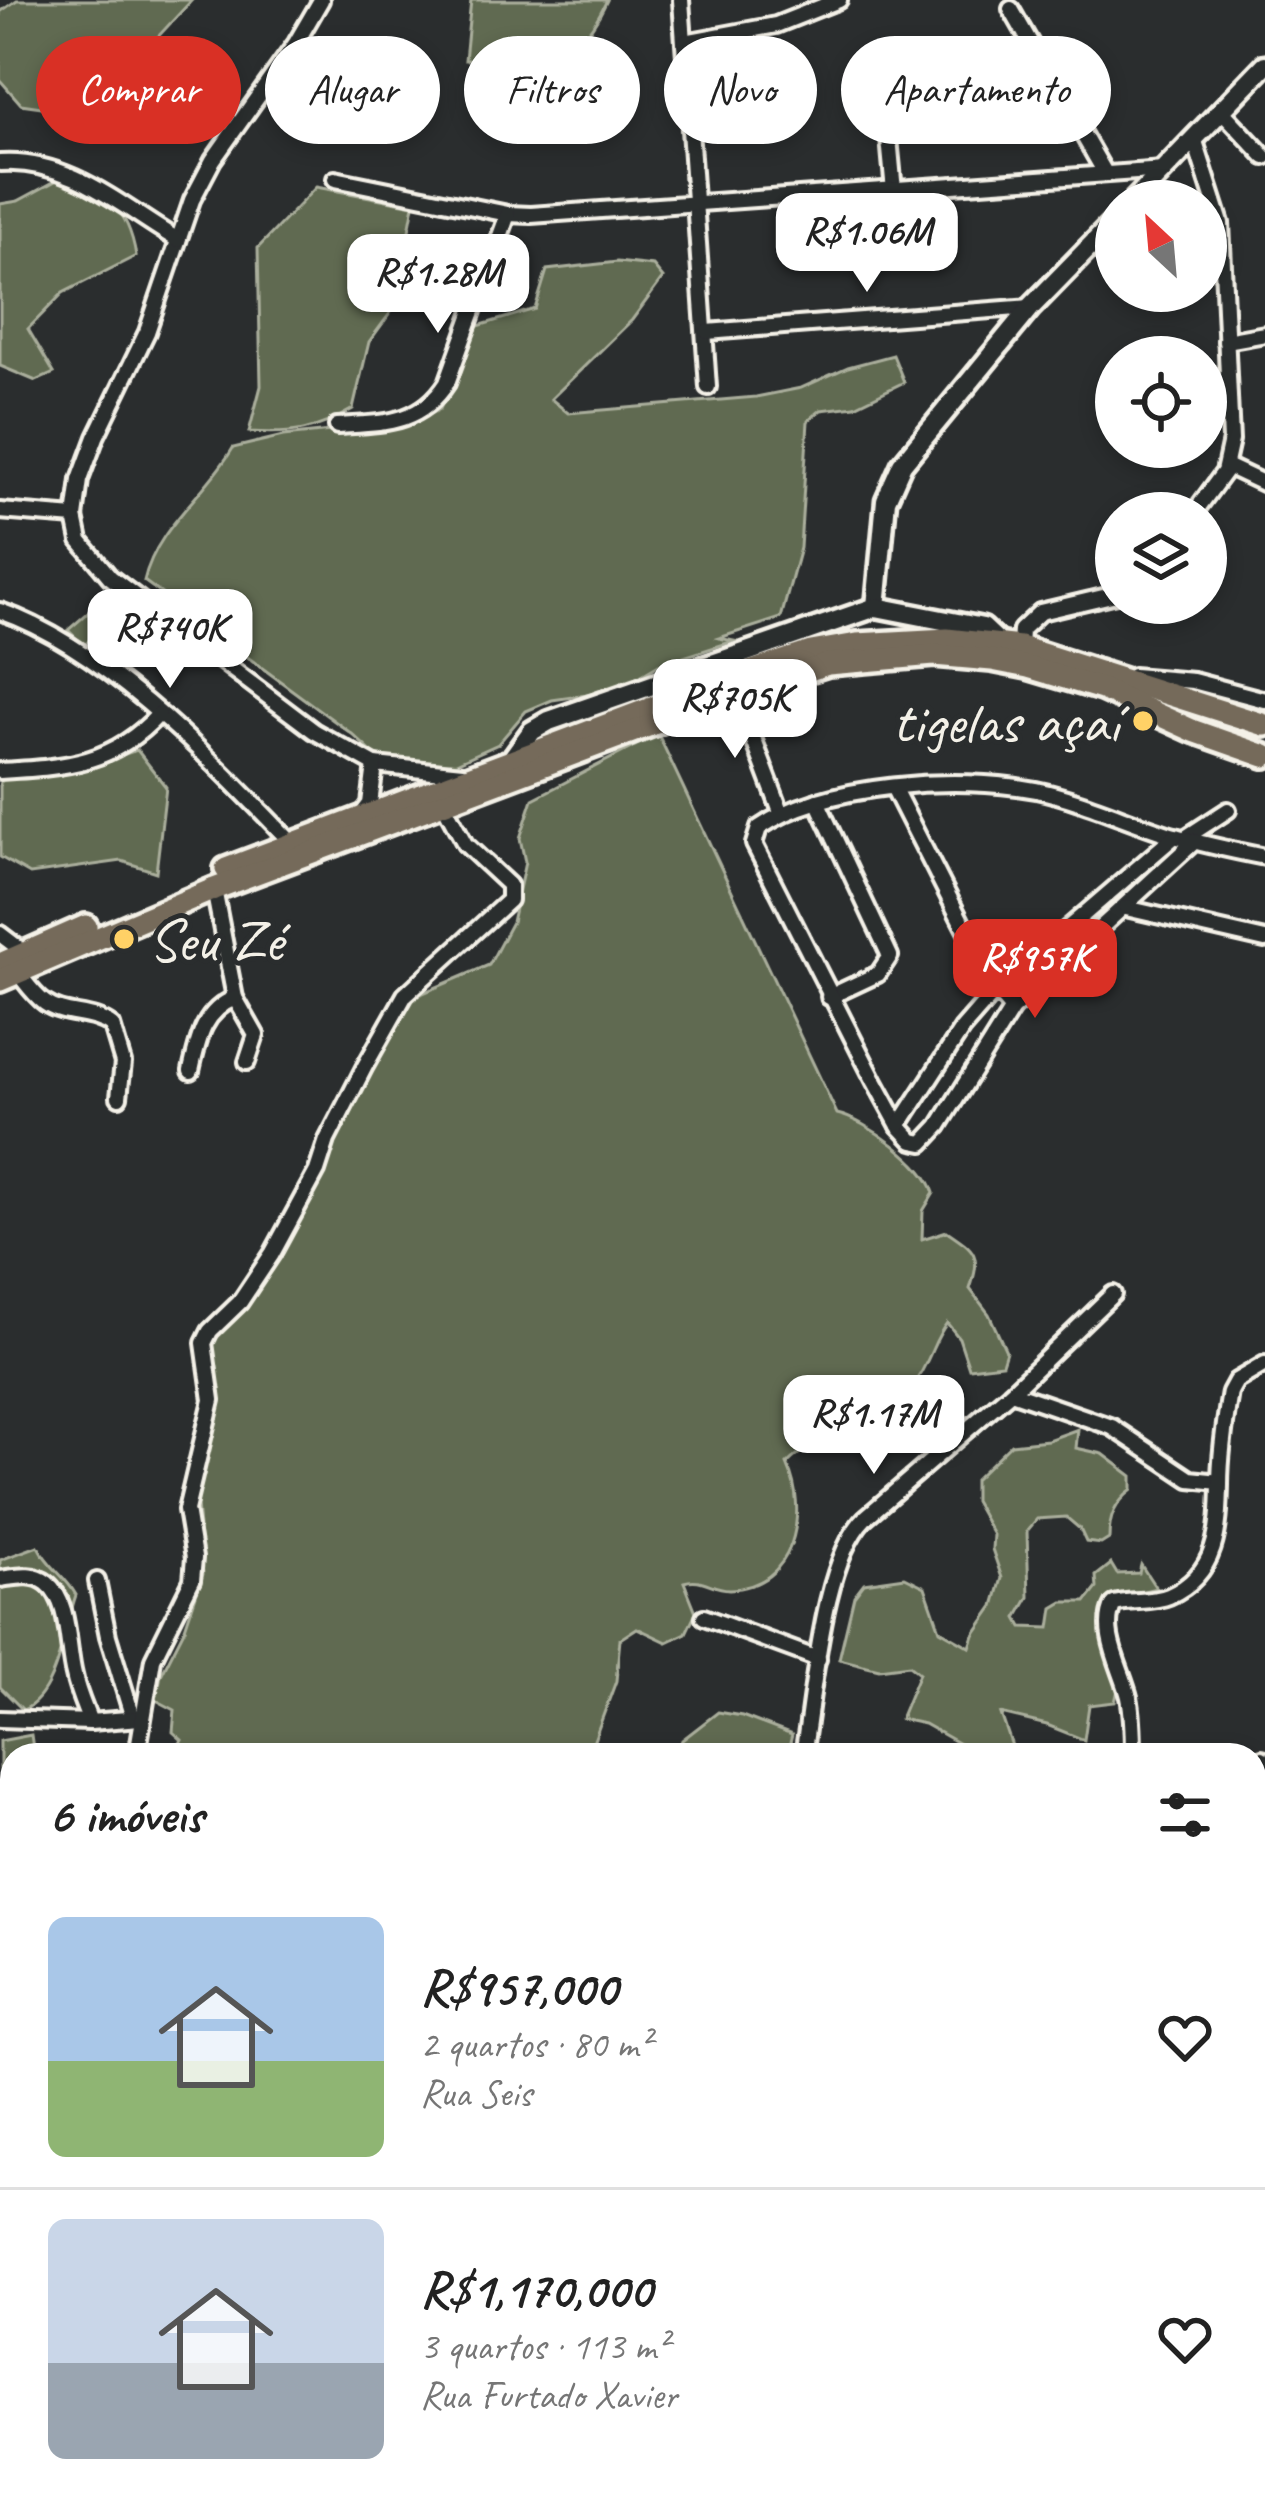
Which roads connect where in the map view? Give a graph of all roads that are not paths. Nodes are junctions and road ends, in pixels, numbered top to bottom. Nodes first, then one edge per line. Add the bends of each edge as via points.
1 (321, 0) edge
2 (682, 0) edge
3 (838, 0) edge
4 (1011, 9) dead end
5 (685, 36) edge
6 (720, 36) edge
7 (1265, 65) edge
8 (1221, 110) junction
9 (1194, 138) junction
10 (690, 144) edge
11 (890, 144) edge
12 (1265, 157) edge
13 (0, 163) edge
14 (1164, 170) junction
15 (1112, 173) junction
16 (335, 179) dead end
17 (1119, 180) edge
18 (1154, 180) edge
19 (894, 191) junction
20 (693, 204) junction
21 (508, 214) junction
22 (178, 240) junction
23 (1095, 242) edge
24 (1031, 308) junction
25 (707, 332) junction
26 (1265, 334) edge
27 (1226, 336) edge
28 (1227, 340) edge
29 (1227, 360) edge
30 (708, 386) dead end
31 (337, 426) dead end
32 (1227, 466) joint
33 (1265, 484) edge
34 (0, 512) edge
35 (75, 517) junction
36 (1095, 599) edge
37 (876, 607) junction
38 (0, 611) edge
39 (1011, 646) junction
40 (1110, 675) junction
41 (736, 693) junction
42 (1265, 700) edge
43 (159, 714) junction
44 (1265, 725) edge
45 (1265, 753) edge
46 (511, 760) junction
47 (376, 765) junction
48 (0, 771) edge
49 (475, 775) junction
50 (892, 787) junction
51 (817, 801) junction
52 (444, 805) junction
53 (1228, 810) dead end
54 (782, 812) junction
55 (358, 820) junction
56 (1185, 839) junction
57 (292, 843) junction
58 (1265, 857) edge
59 (214, 889) junction
60 (1126, 908) junction
61 (0, 934) edge
62 (1265, 940) edge
63 (11, 968) edge
64 (996, 990) junction
65 (830, 997) junction
66 (235, 998) junction
67 (1012, 1009) junction
68 (247, 1062) dead end
69 (191, 1071) dead end
70 (119, 1096) dead end
71 (899, 1126) junction
72 (1113, 1294) dead end
73 (1265, 1364) edge
74 (1011, 1392) junction
75 (1220, 1482) junction
76 (0, 1579) edge
77 (97, 1581) dead end
78 (704, 1617) dead end
79 (818, 1659) junction
80 (137, 1718) junction
81 (0, 1719) edge
82 (90, 1722) junction
83 (137, 1743) edge
84 (805, 1743) edge
85 (1132, 1743) edge

1 - 22 street via 212,160
2 - 5 street
3 - 6 street
4 - 15 street
7 - 8 main road
8 - 9 main road
8 - 12 street
9 - 14 main road
9 - 27 street via 1221,223
10 - 20 street
11 - 19 street
13 - 22 street via 62,170
14 - 15 street
14 - 18 main road
15 - 17 street
15 - 19 street
16 - 21 street
19 - 20 street
20 - 21 street
20 - 25 street
21 - 31 street via 438,397 411,418
22 - 35 street via 147,332 80,480
23 - 24 main road
24 - 25 street
24 - 37 main road via 892,481
25 - 30 street
26 - 28 street
29 - 32 street
32 - 33 street
34 - 35 street
35 - 47 street via 80,541 110,577 314,730
36 - 39 street via 1040,612
37 - 39 main road via 983,628
37 - 46 main road via 549,721
38 - 43 street via 42,628
39 - 40 highway
39 - 46 highway via 898,640 811,652
40 - 42 street via 1193,681
40 - 44 highway
41 - 45 highway via 871,658 992,659 1076,679
41 - 52 highway
41 - 54 street
43 - 48 street via 102,757
43 - 57 street
46 - 49 highway
47 - 49 street
47 - 55 street via 370,804
49 - 55 highway
50 - 51 street
50 - 56 street via 1037,790
50 - 64 street
51 - 54 street
51 - 65 street via 890,956 878,974
52 - 59 highway
52 - 80 street via 466,844 509,885 509,901 405,995 272,1254 209,1331 212,1400 186,1510 192,1580 153,1660
53 - 56 street
54 - 65 street via 759,828 754,844
55 - 57 highway
56 - 58 street
56 - 60 street
56 - 64 street
57 - 63 highway
59 - 63 highway
59 - 66 street
60 - 62 street
60 - 67 street
61 - 63 street
63 - 70 street via 45,1003 112,1026 123,1063
64 - 67 street
64 - 71 street
65 - 71 street
66 - 68 street via 256,1035
66 - 69 street via 207,1019
67 - 71 street via 929,1138 913,1141
72 - 74 street
73 - 75 street via 1230,1391
74 - 75 street via 1112,1426 1190,1479
74 - 79 street via 855,1528 840,1556
75 - 85 street via 1220,1535 1202,1567 1170,1596 1133,1598 1109,1613
76 - 82 street via 26,1575 52,1588
77 - 80 street
78 - 79 street
79 - 84 street
80 - 82 street
80 - 83 street
81 - 82 street

